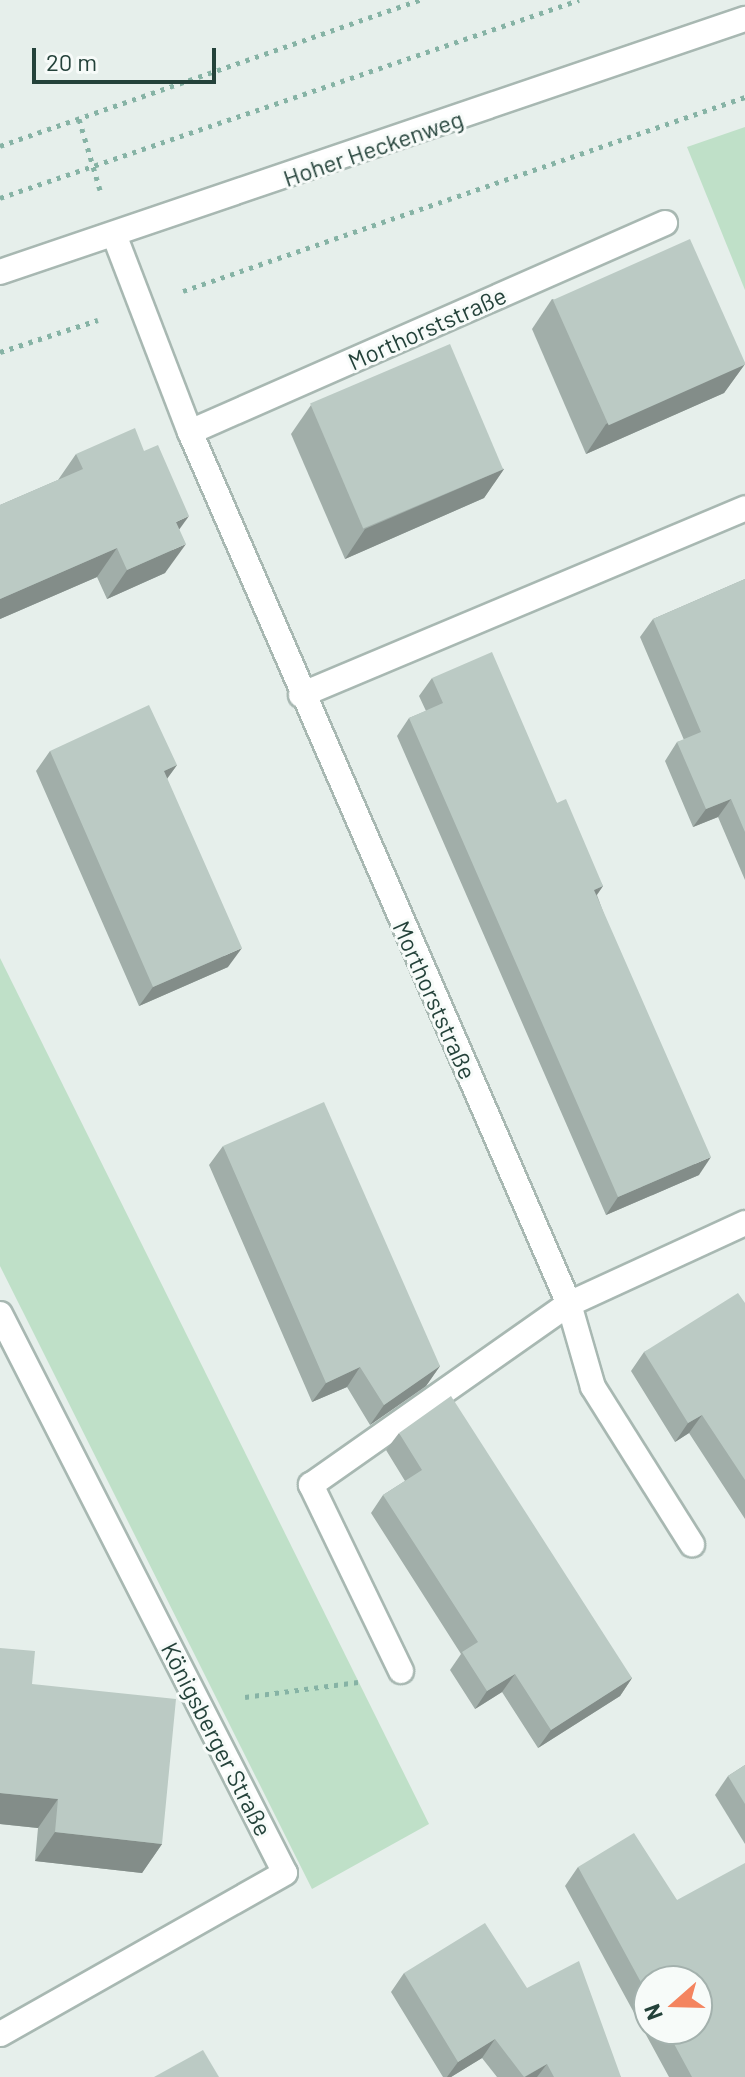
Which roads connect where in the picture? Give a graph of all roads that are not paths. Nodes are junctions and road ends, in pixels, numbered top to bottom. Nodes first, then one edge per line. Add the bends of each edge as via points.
1 (745, 19) edge
2 (665, 223) dead end
3 (115, 237) junction
4 (0, 272) edge
5 (190, 432) junction
6 (745, 508) edge
7 (301, 695) junction
8 (745, 1223) edge
9 (569, 1304) junction
10 (0, 1314) edge
11 (692, 1544) dead end
12 (401, 1671) road end
13 (0, 2034) edge

1 - 3 street, Hoher Heckenweg
2 - 5 street, Morthorststraße
3 - 4 street, Hoher Heckenweg
3 - 5 street, Morthorststraße
5 - 7 street, Morthorststraße
6 - 7 street
7 - 9 street, Morthorststraße
8 - 9 street
9 - 11 street, Morthorststraße via 593,1387
9 - 12 street via 311,1485
10 - 13 street, Königsberger Straße via 285,1873

